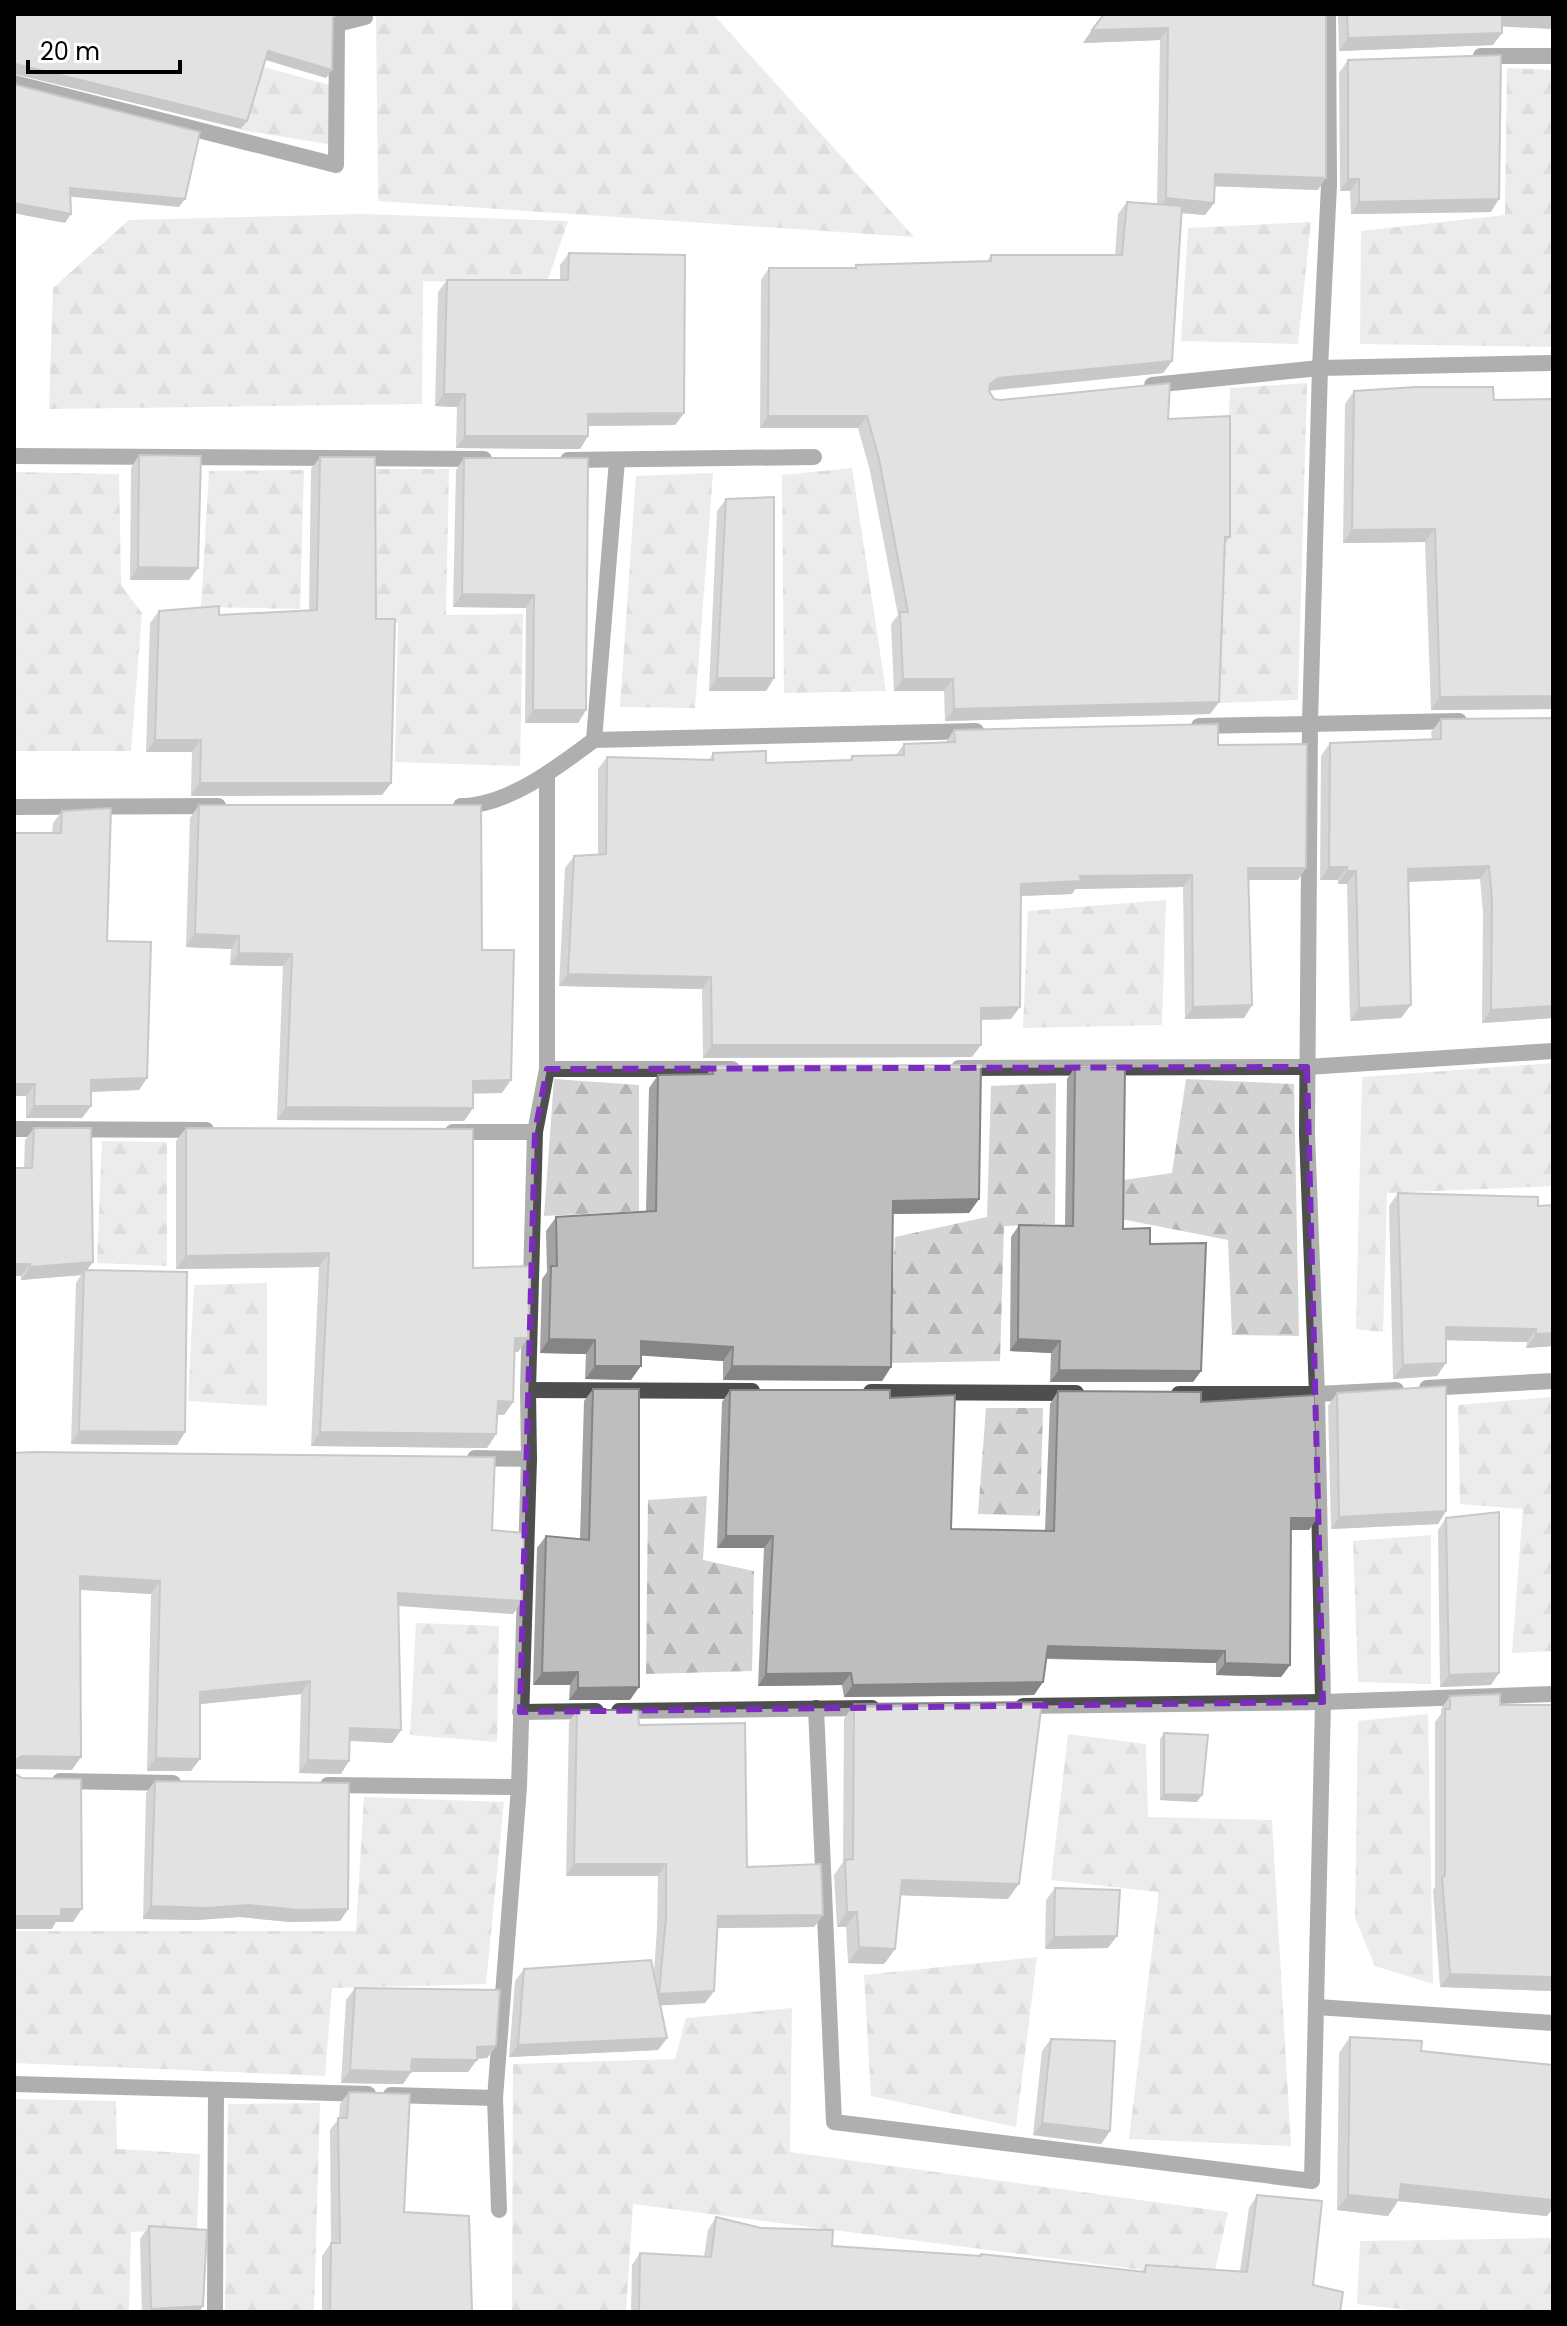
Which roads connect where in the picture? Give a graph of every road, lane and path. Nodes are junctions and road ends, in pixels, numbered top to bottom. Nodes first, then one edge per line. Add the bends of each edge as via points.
1 (1328, 14) edge
2 (362, 15) edge
3 (1553, 56) edge
4 (1460, 57) edge
5 (14, 83) edge
6 (1553, 363) edge
7 (1320, 368) junction
8 (1132, 387) edge
9 (14, 456) edge
10 (814, 457) dead end
11 (506, 459) edge
12 (553, 460) edge
13 (617, 460) junction
14 (1477, 721) edge
15 (1310, 723) junction
16 (1183, 726) edge
17 (992, 731) edge
18 (594, 740) junction
19 (547, 775) junction
20 (231, 806) edge
21 (448, 806) edge
22 (14, 807) edge
23 (1553, 1051) edge
24 (1307, 1067) junction
25 (753, 1068) edge
26 (943, 1068) edge
27 (547, 1069) junction
28 (14, 1129) edge
29 (219, 1130) edge
30 (441, 1132) edge
31 (535, 1132) junction
32 (1553, 1381) edge
33 (528, 1390) junction
34 (763, 1391) edge
35 (857, 1392) edge
36 (1092, 1393) edge
37 (1155, 1393) edge
38 (1317, 1394) junction
39 (451, 1458) edge
40 (529, 1459) junction
41 (1553, 1694) edge
42 (1323, 1702) junction
43 (1007, 1706) edge
44 (896, 1707) edge
45 (816, 1708) junction
46 (520, 1712) junction
47 (46, 1781) edge
48 (187, 1783) edge
49 (314, 1785) edge
50 (519, 1787) junction
51 (1317, 2007) junction
52 (1553, 2023) edge
53 (14, 2084) edge
54 (216, 2090) junction
55 (495, 2098) junction
56 (499, 2210) dead end
57 (215, 2312) edge

1 - 7 street via 1335,62
2 - 5 street via 337,24 336,165
3 - 4 street
6 - 7 street
7 - 8 street
7 - 15 street
9 - 11 street
10 - 13 street
12 - 13 street
13 - 18 street
14 - 15 street
15 - 16 street
15 - 24 street
17 - 18 street
18 - 19 street
19 - 21 street via 479,806
19 - 27 street
20 - 22 street
23 - 24 street
24 - 26 street
24 - 38 street
25 - 27 street
27 - 31 street
28 - 29 street
30 - 31 street
31 - 33 street
32 - 38 street
33 - 34 street
33 - 40 street
35 - 36 street
37 - 38 street
38 - 42 street
39 - 40 street
40 - 46 street
41 - 42 street
42 - 43 street
42 - 51 street
44 - 45 street
45 - 46 street
45 - 51 street via 834,2122 1312,2181
46 - 50 street
47 - 48 street
49 - 50 street
50 - 55 street
51 - 52 street
53 - 54 street
54 - 55 street
54 - 57 street
55 - 56 street

